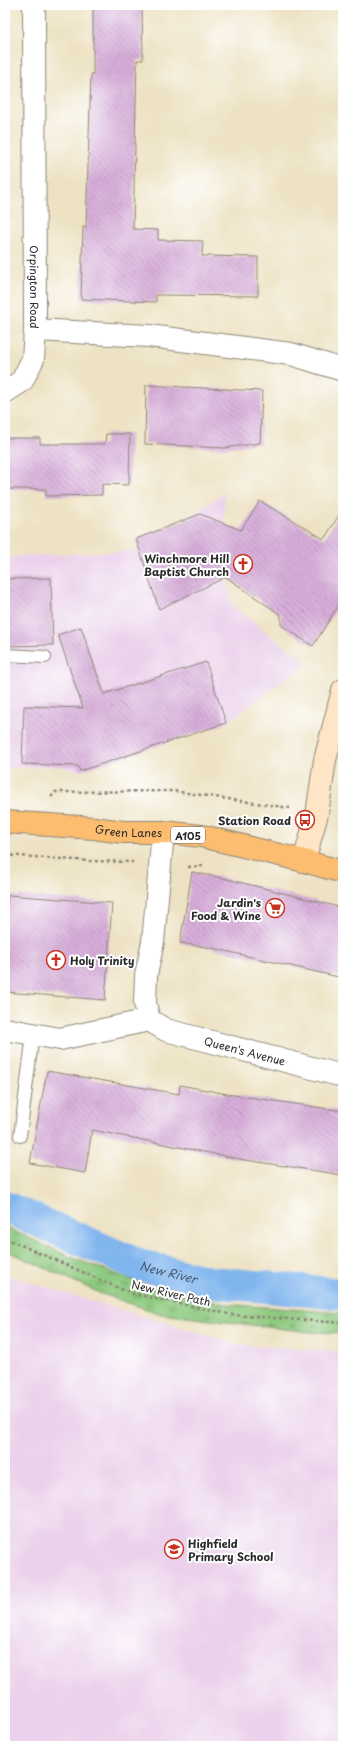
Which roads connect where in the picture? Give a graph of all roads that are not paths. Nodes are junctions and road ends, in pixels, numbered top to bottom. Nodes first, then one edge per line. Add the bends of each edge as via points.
1 (34, 5) edge
2 (35, 330) junction
3 (343, 370) edge
4 (5, 392) edge
5 (5, 655) edge
6 (45, 657) dead end
7 (343, 690) edge
8 (5, 822) edge
9 (163, 832) junction
10 (304, 861) junction
11 (343, 872) edge
12 (148, 1020) junction
13 (5, 1028) edge
14 (33, 1034) junction
15 (343, 1076) edge
16 (20, 1136) dead end

1 - 2 street, Orpington Road
2 - 3 street, Orpington Road via 149,336 291,354
2 - 4 street via 31,364 22,381
5 - 6 lane
7 - 10 street via 325,760 317,814
8 - 9 main road, Green Lanes / A105 via 123,832
9 - 10 main road, Green Lanes / A105 via 202,836
9 - 12 street via 153,942 146,975 145,1003
10 - 11 main road, Green Lanes / A105
12 - 14 street via 60,1039
12 - 15 street, Queen's Avenue via 166,1030
13 - 14 street
14 - 16 lane

